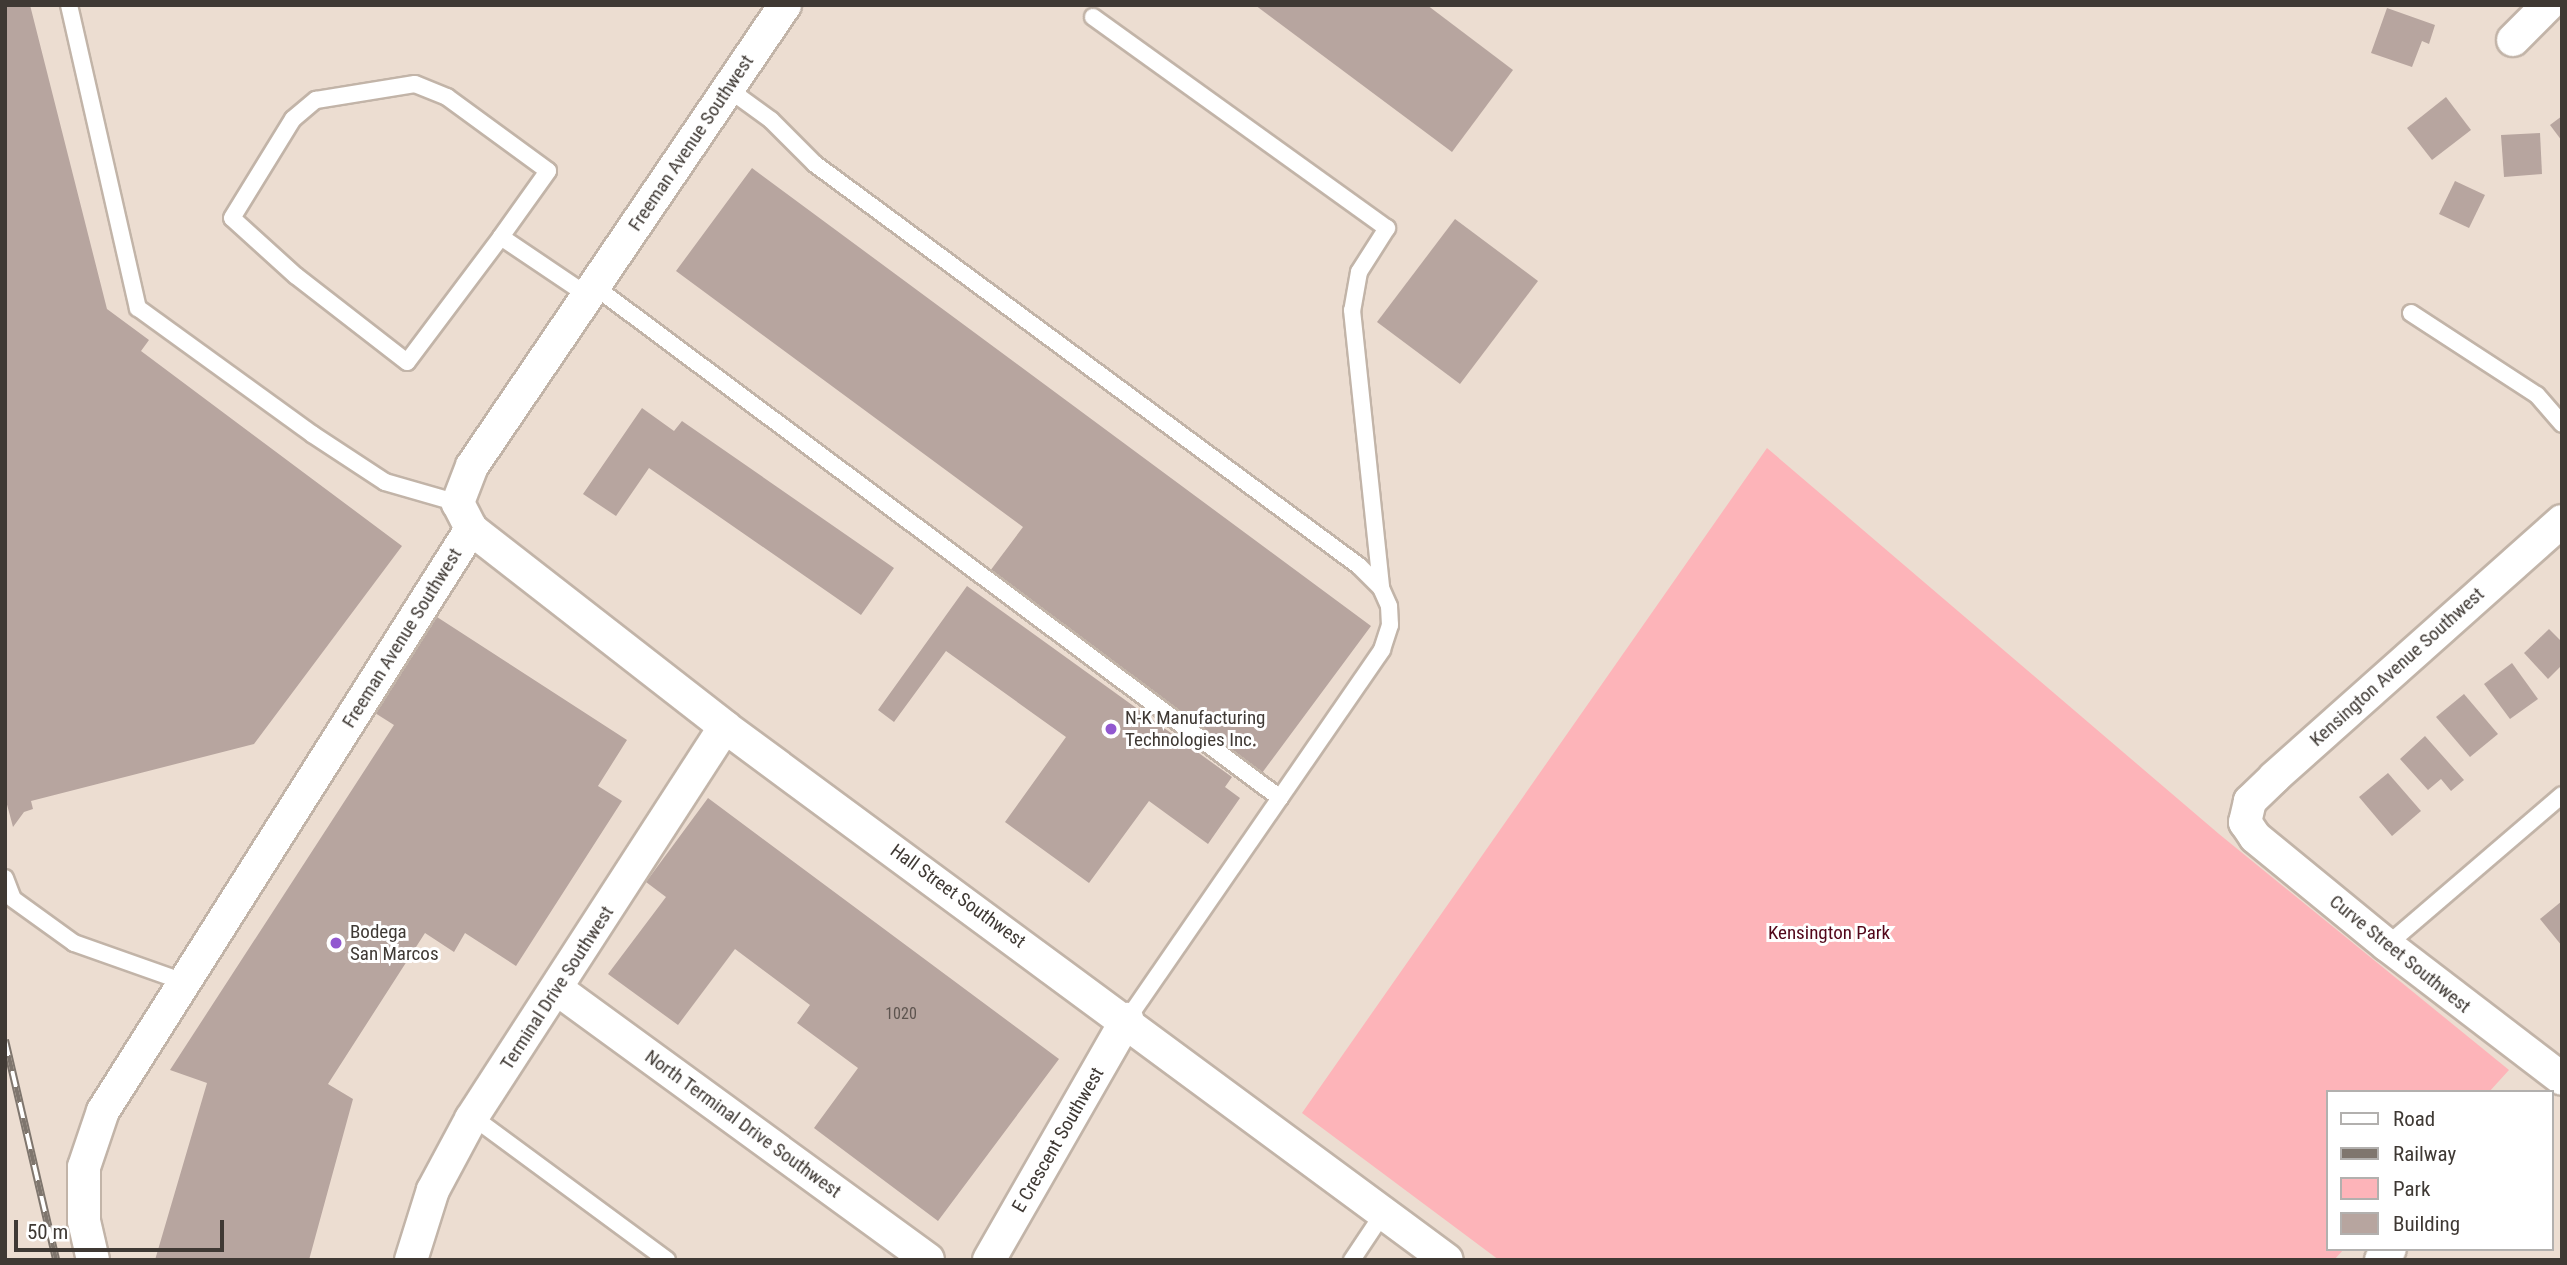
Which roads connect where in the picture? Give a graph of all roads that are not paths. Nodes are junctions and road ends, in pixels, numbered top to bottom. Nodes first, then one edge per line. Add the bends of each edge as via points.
1 (69, 5) edge
2 (785, 5) edge
3 (2548, 5) edge
4 (1093, 17) dead end
5 (2513, 40) dead end
6 (727, 88) junction
7 (502, 237) junction
8 (591, 290) junction
9 (2411, 313) dead end
10 (2562, 424) edge
11 (464, 516) junction
12 (2562, 521) edge
13 (1381, 589) junction
14 (725, 727) junction
15 (2562, 795) edge
16 (1280, 798) junction
17 (2245, 821) joint
18 (5, 878) edge
19 (2387, 945) junction
20 (184, 982) junction
21 (557, 989) junction
22 (1127, 1019) junction
23 (2554, 1078) edge
24 (473, 1117) junction
25 (1384, 1212) junction
26 (93, 1260) edge
27 (411, 1260) edge
28 (667, 1260) edge
29 (928, 1260) edge
30 (989, 1260) edge
31 (1352, 1260) edge
32 (1447, 1260) edge

1 - 11 lane via 138,308 312,435 385,482
2 - 6 street, Freeman Avenue Southwest
3 - 5 street
4 - 13 lane via 1387,228 1359,272 1352,310
6 - 8 street, Freeman Avenue Southwest
6 - 13 lane via 771,120 815,164 1359,566
7 - 7 lane via 548,171 447,97 415,84 316,100 293,119 232,218 296,276 407,362
7 - 8 lane
8 - 11 street, Freeman Avenue Southwest via 472,466
8 - 16 lane
9 - 10 lane via 2537,395
11 - 14 street, Hall Street Southwest
11 - 20 street, Freeman Avenue Southwest
12 - 17 street, Kensington Avenue Southwest via 2275,776 2250,801
13 - 16 lane via 1389,606 1390,625 1382,650
14 - 21 street, Terminal Drive Southwest
14 - 22 street, Hall Street Southwest
15 - 19 lane
16 - 22 lane
17 - 19 street, Curve Street Southwest via 2255,837
18 - 20 lane via 13,900 74,943
19 - 23 street, Curve Street Southwest
20 - 26 street, Freeman Avenue Southwest via 103,1111 84,1167 84,1221
21 - 24 street, Terminal Drive Southwest
21 - 29 street, North Terminal Drive Southwest
22 - 25 street, Hall Street Southwest
22 - 30 street, E Crescent Southwest
24 - 27 street, Terminal Drive Southwest via 433,1190
24 - 28 lane
25 - 31 lane
25 - 32 street, Hall Street Southwest

